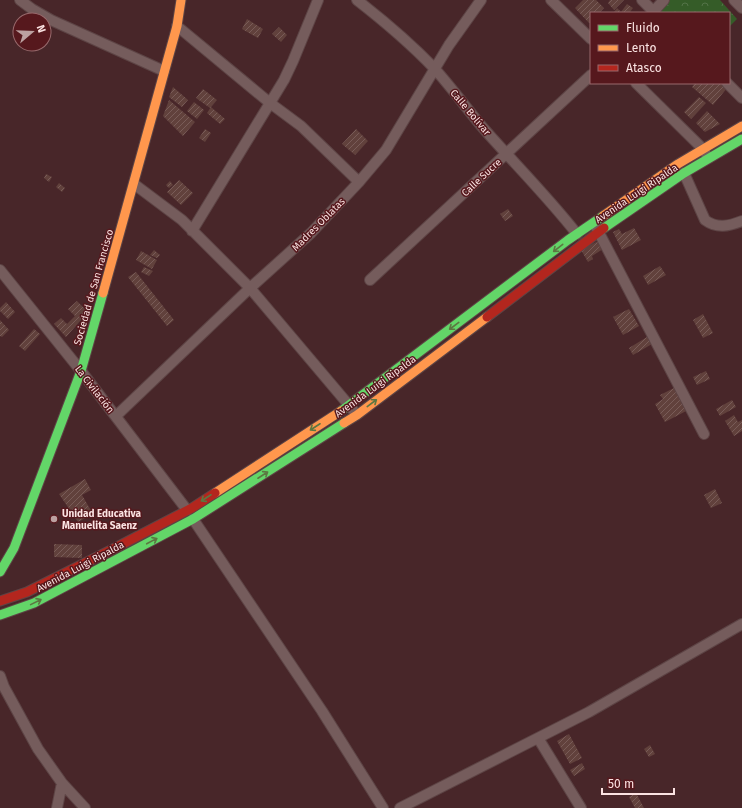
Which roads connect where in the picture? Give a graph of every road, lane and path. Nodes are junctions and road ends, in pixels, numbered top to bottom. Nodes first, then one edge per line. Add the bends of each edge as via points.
1 (20, 0) edge
2 (181, 0) edge
3 (318, 0) edge
4 (356, 0) edge
5 (481, 0) edge
6 (551, 0) edge
7 (642, 0) edge
8 (664, 0) edge
9 (734, 0) edge
10 (34, 4) edge
11 (742, 8) edge
12 (653, 12) edge
13 (177, 26) junction
14 (590, 38) edge
15 (434, 69) junction
16 (164, 71) junction
17 (590, 76) edge
18 (637, 84) edge
19 (728, 84) edge
20 (742, 98) edge
21 (270, 103) junction
22 (742, 126) edge
23 (742, 139) edge
24 (703, 149) junction
25 (506, 153) junction
26 (708, 159) junction
27 (684, 174) junction
28 (359, 182) junction
29 (134, 184) junction
30 (742, 221) edge
31 (593, 222) junction
32 (192, 231) junction
33 (599, 232) junction
34 (577, 234) junction
35 (0, 270) edge
36 (370, 280) dead end
37 (250, 288) junction
38 (81, 371) junction
39 (350, 405) junction
40 (357, 415) junction
41 (116, 416) junction
42 (704, 434) dead end
43 (187, 510) junction
44 (193, 520) junction
45 (0, 572) edge
46 (0, 601) edge
47 (0, 615) edge
48 (742, 624) edge
49 (0, 676) edge
50 (538, 738) junction
51 (62, 783) junction
52 (57, 808) edge
53 (85, 808) edge
54 (383, 808) edge
55 (400, 808) edge
56 (581, 808) edge

1 - 10 street
2 - 13 street, Sociedad de San Francisco
3 - 21 street via 293,61
4 - 15 street, Calle Bolívar via 411,45
5 - 15 street, Madres Oblatas
6 - 14 street
7 - 12 street
8 - 12 street
9 - 11 street
10 - 16 street via 51,20
13 - 16 street, Sociedad de San Francisco
13 - 21 street
15 - 25 street, Calle Bolívar
15 - 28 street, Madres Oblatas via 386,150
16 - 29 street, Sociedad de San Francisco
17 - 25 street, Calle Sucre
18 - 24 street
19 - 20 street
21 - 28 street via 301,126
21 - 32 street
22 - 24 street, Avenida Luigi Ripalda
23 - 26 street, Avenida Luigi Ripalda
24 - 26 street
24 - 31 street, Avenida Luigi Ripalda
25 - 34 street, Calle Bolívar
25 - 36 street, Calle Sucre
26 - 27 street, Avenida Luigi Ripalda
27 - 30 street via 705,220 711,224 729,226
27 - 33 street, Avenida Luigi Ripalda
28 - 37 street, Madres Oblatas via 311,234
29 - 32 street via 182,220
29 - 38 street, Sociedad de San Francisco
31 - 33 street
31 - 34 street, Avenida Luigi Ripalda
32 - 37 street
40 -> 33 street, Avenida Luigi Ripalda
33 - 42 street
34 -> 39 street, Avenida Luigi Ripalda
35 - 38 street, La Civilación
37 - 39 street
37 - 41 street, Madres Oblatas
38 - 41 street, La Civilación
38 - 45 street, Sociedad de San Francisco via 14,548
39 - 40 street
39 -> 43 street, Avenida Luigi Ripalda
44 -> 40 street, Avenida Luigi Ripalda
41 - 43 street, La Civilación
43 - 46 street, Avenida Luigi Ripalda via 27,592
47 -> 44 street, Avenida Luigi Ripalda via 34,603
44 - 54 street via 322,711
48 - 50 street via 589,712
49 - 51 street via 38,749
50 - 55 street
50 - 56 street
51 - 52 street
51 - 53 street

